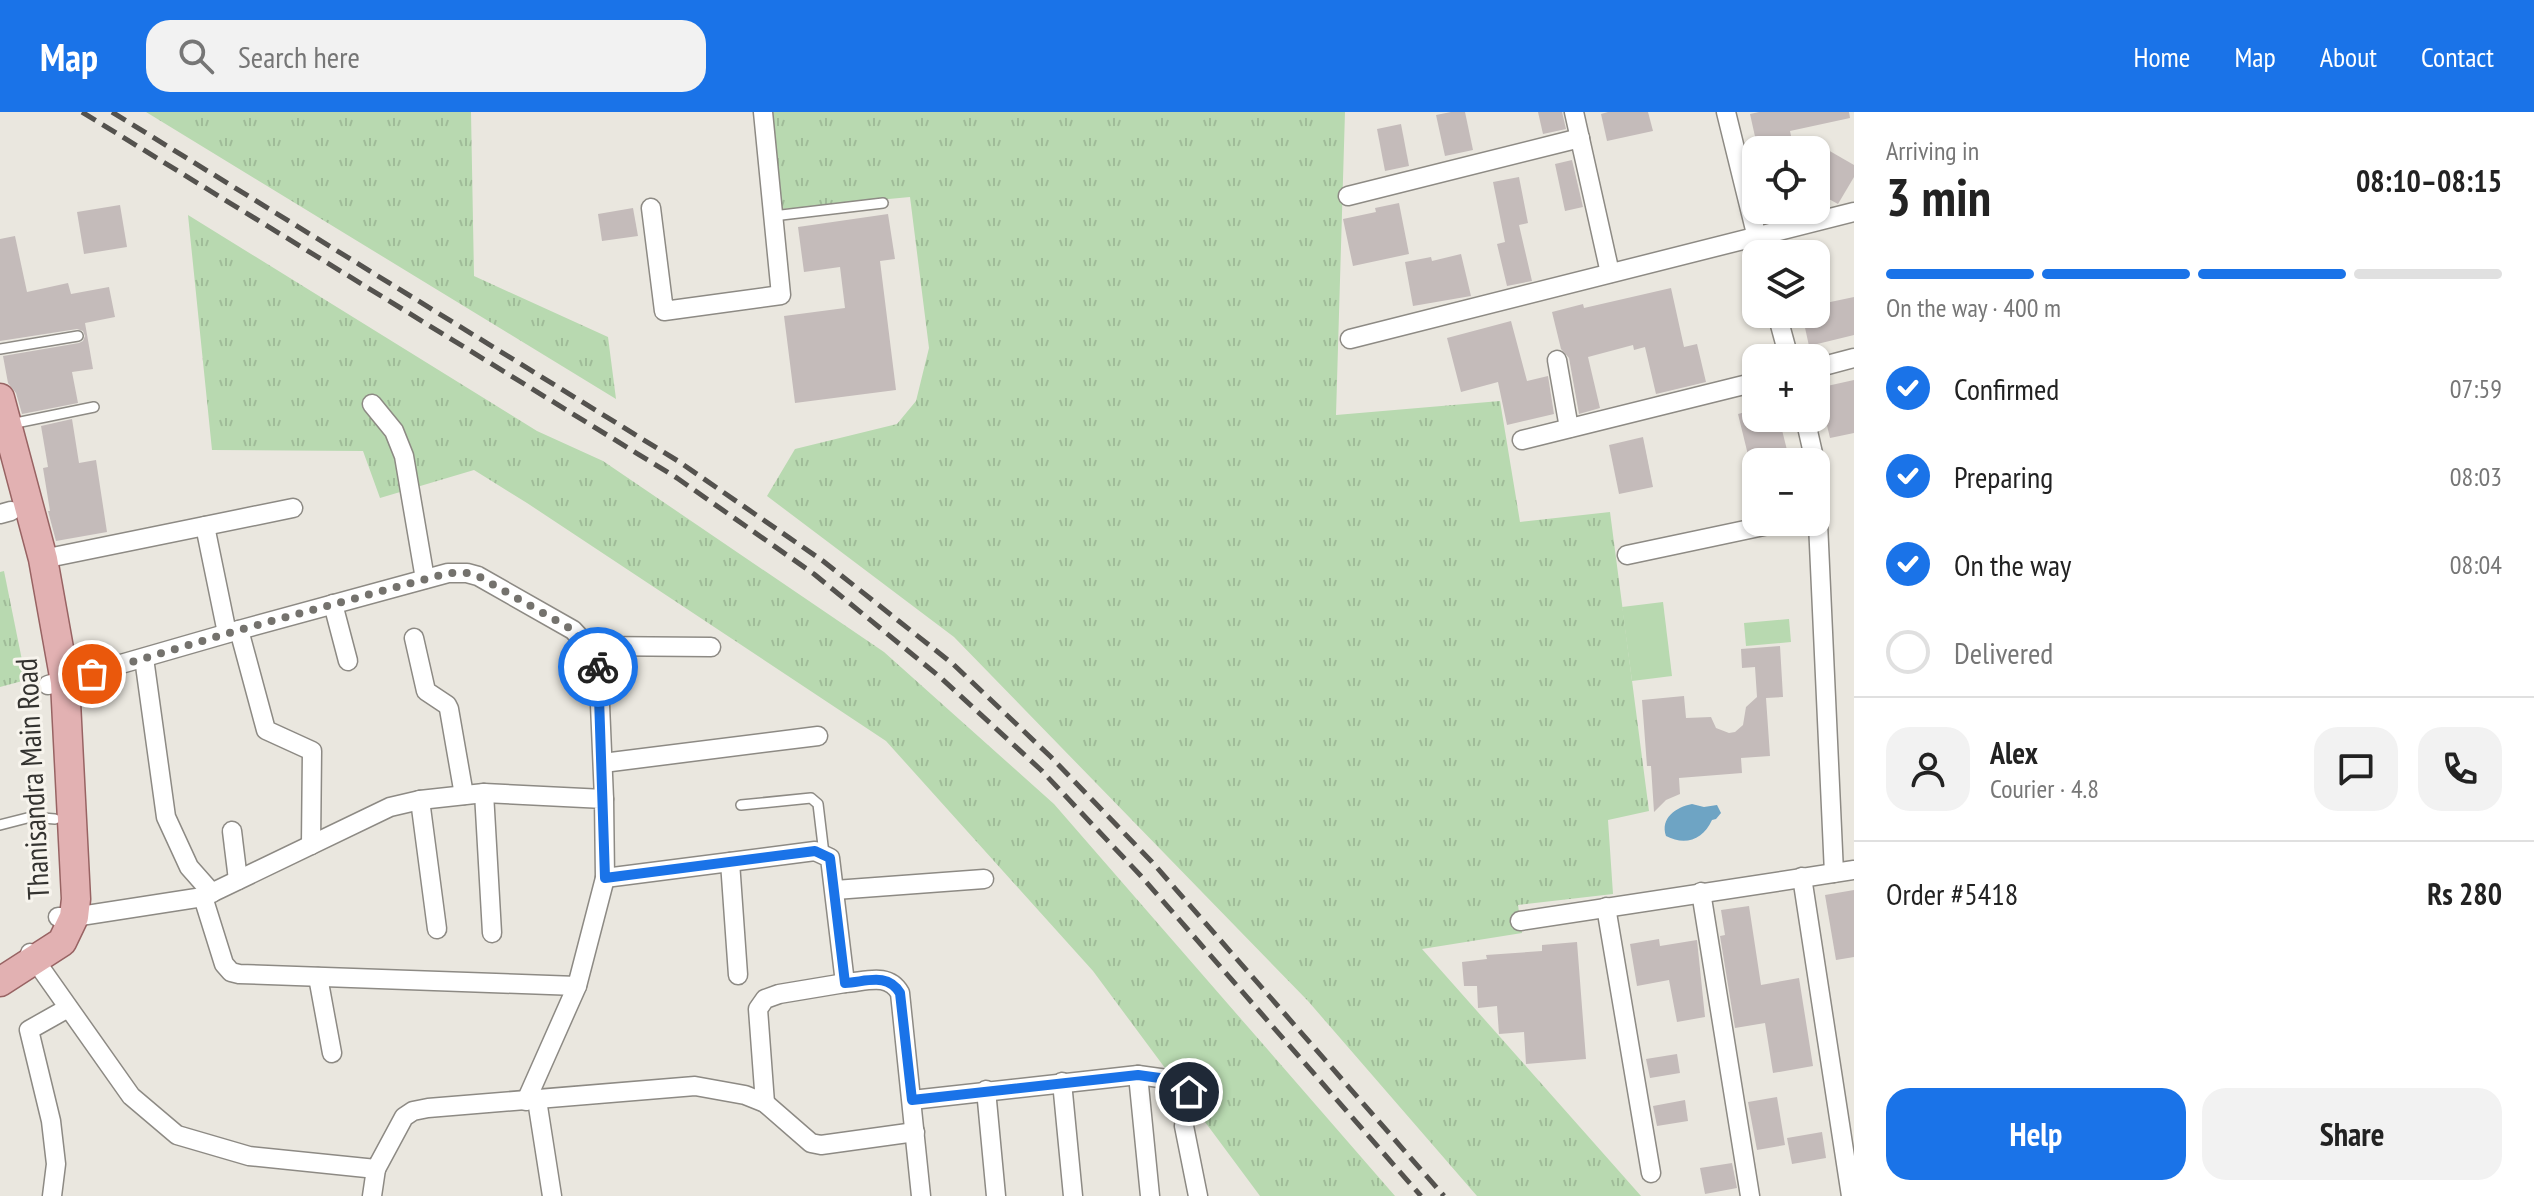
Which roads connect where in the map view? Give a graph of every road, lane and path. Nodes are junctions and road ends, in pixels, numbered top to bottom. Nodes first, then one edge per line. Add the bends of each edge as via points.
1 (763, 112) edge
2 (1574, 112) edge
3 (1726, 112) edge
4 (1580, 138) junction
5 (1348, 196) dead end
6 (883, 203) dead end
7 (651, 208) dead end
8 (1854, 212) edge
9 (773, 216) junction
10 (1758, 240) edge
11 (1773, 240) edge
12 (1742, 248) edge
13 (1610, 273) junction
14 (78, 336) dead end
15 (1350, 339) dead end
16 (0, 349) edge
17 (1854, 358) edge
18 (1557, 360) dead end
19 (1830, 364) edge
20 (1742, 385) edge
21 (372, 404) dead end
22 (94, 407) dead end
23 (4, 411) edge
24 (1569, 428) junction
25 (1522, 440) dead end
26 (0, 473) edge
27 (293, 508) dead end
28 (5, 513) edge
29 (205, 526) junction
30 (1742, 531) edge
31 (1818, 536) edge
32 (1627, 555) dead end
33 (43, 559) junction
34 (425, 579) junction
35 (333, 604) junction
36 (233, 631) junction
37 (414, 638) dead end
38 (590, 646) junction
39 (711, 647) dead end
40 (144, 658) junction
41 (348, 661) dead end
42 (57, 684) junction
43 (818, 736) dead end
44 (603, 763) junction
45 (484, 793) junction
46 (464, 795) junction
47 (604, 799) junction
48 (420, 800) junction
49 (741, 805) dead end
50 (55, 819) junction
51 (0, 825) edge
52 (232, 831) dead end
53 (311, 845) junction
54 (824, 854) junction
55 (730, 862) junction
56 (1854, 870) edge
57 (1834, 873) junction
58 (1802, 877) junction
59 (605, 878) junction
60 (984, 879) dead end
61 (238, 880) junction
62 (835, 890) junction
63 (1701, 892) junction
64 (207, 895) junction
65 (1606, 907) junction
66 (66, 917) junction
67 (1520, 921) dead end
68 (437, 929) dead end
69 (492, 933) dead end
70 (31, 955) junction
71 (0, 967) edge
72 (738, 975) dead end
73 (318, 977) junction
74 (0, 982) edge
75 (845, 983) junction
76 (577, 986) junction
77 (68, 1008) junction
78 (332, 1053) dead end
79 (1138, 1075) junction
80 (1062, 1082) junction
81 (986, 1090) junction
82 (532, 1100) junction
83 (912, 1100) junction
84 (765, 1103) junction
85 (915, 1132) junction
86 (376, 1169) junction
87 (1651, 1173) dead end
88 (52, 1196) edge
89 (372, 1196) edge
90 (552, 1196) edge
91 (921, 1196) edge
92 (996, 1196) edge
93 (1073, 1196) edge
94 (1150, 1196) edge
95 (1198, 1196) edge
96 (1750, 1196) edge
97 (1851, 1196) edge

1 - 9 street
2 - 4 street
3 - 10 street
4 - 5 street
4 - 13 street
6 - 9 lane
7 - 9 street via 665,312 781,295
8 - 11 street
12 - 13 street
13 - 15 street
14 - 16 lane
17 - 19 street
18 - 24 street
20 - 24 street
21 - 34 street via 394,431 404,456
22 - 23 lane
23 - 33 main road, Thanisandra Main Road
24 - 25 street
26 - 28 main road, Thanisandra Main Road
27 - 29 street
28 - 42 main road, Thanisandra Main Road
29 - 33 street
29 - 36 street
30 - 32 street
31 - 57 street
33 - 42 main road, Thanisandra Main Road
34 - 35 street
34 - 38 street via 448,573 478,576 573,630
35 - 36 street
35 - 41 street
36 - 40 street
36 - 53 street via 266,730 312,751
37 - 46 street via 426,691 449,709
38 - 39 street
38 - 44 street via 598,657
40 - 42 street
40 - 64 street via 166,817
42 - 50 main road, Thanisandra Main Road
42 - 66 main road, Thanisandra Main Road via 76,899
43 - 44 street
44 - 47 street
45 - 46 street
45 - 47 street
45 - 69 street
46 - 48 street
47 - 59 street
48 - 53 street via 390,807
48 - 68 street
49 - 54 lane via 811,798 818,804
50 - 51 lane via 31,817
50 - 66 main road, Thanisandra Main Road via 60,900
52 - 61 street
53 - 61 street
54 - 55 street
54 - 62 street via 830,858
55 - 59 street
55 - 72 street
56 - 57 street
57 - 58 street
58 - 63 street
58 - 97 street
59 - 76 street
60 - 62 street
61 - 64 street
62 - 75 street
63 - 65 street
63 - 96 street
64 - 66 street
64 - 73 street via 224,964 231,972
65 - 67 street
65 - 87 street
66 - 70 main road, Thanisandra Main Road via 62,942
70 - 71 main road, Thanisandra Main Road
70 - 74 main road, Thanisandra Main Road
70 - 77 street
73 - 76 street
73 - 78 street
75 - 83 street via 886,980 900,993
75 - 84 street via 779,994 765,999 758,1009
76 - 82 street
77 - 86 street via 131,1096 177,1135 249,1156
77 - 88 street via 29,1030 51,1121 56,1164
79 - 80 street
79 - 94 street
79 - 95 street via 1167,1079 1189,1092 1184,1126
80 - 81 street
80 - 93 street
81 - 83 street
81 - 92 street
82 - 84 street via 695,1086
82 - 86 street via 413,1111 404,1117
82 - 90 street
83 - 85 street
84 - 85 street via 811,1143 821,1145
85 - 91 street
86 - 89 street

